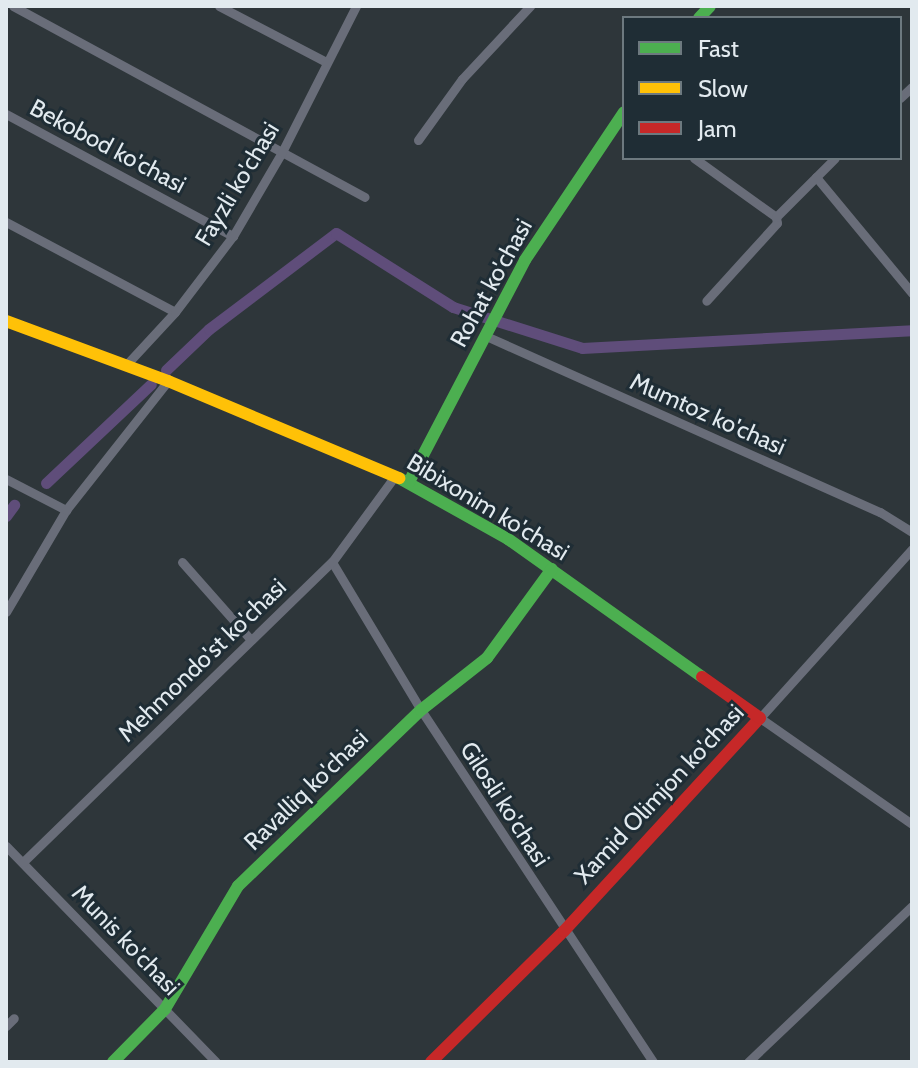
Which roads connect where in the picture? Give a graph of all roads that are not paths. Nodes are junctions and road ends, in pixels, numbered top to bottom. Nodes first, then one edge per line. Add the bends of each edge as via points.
1 (13, 6) edge
2 (219, 6) edge
3 (356, 6) edge
4 (530, 6) edge
5 (326, 62) junction
6 (6, 114) edge
7 (622, 115) edge
8 (418, 140) dead end
9 (282, 152) junction
10 (697, 160) edge
11 (833, 160) edge
12 (816, 177) junction
13 (365, 197) dead end
14 (776, 217) junction
15 (6, 222) edge
16 (233, 236) junction
17 (912, 293) edge
18 (706, 301) dead end
19 (175, 312) junction
20 (6, 321) edge
21 (486, 336) junction
22 (126, 365) junction
23 (168, 381) junction
24 (395, 476) junction
25 (6, 479) edge
26 (409, 482) junction
27 (66, 510) junction
28 (912, 532) edge
29 (912, 549) edge
30 (182, 562) dead end
31 (332, 562) junction
32 (552, 569) junction
33 (6, 612) edge
34 (251, 640) junction
35 (421, 710) junction
36 (760, 718) junction
37 (912, 824) edge
38 (6, 846) edge
39 (23, 862) junction
40 (912, 906) edge
41 (564, 931) junction
42 (165, 1009) junction
43 (14, 1018) dead end
44 (6, 1026) edge
45 (113, 1062) edge
46 (216, 1062) edge
47 (431, 1062) edge
48 (653, 1062) edge
49 (748, 1062) edge

1 - 9 street
2 - 5 street
3 - 5 street, Fayzli ko'chasi
4 - 8 street via 462,79
5 - 9 street, Fayzli ko'chasi
6 - 16 street, Bekobod ko'chasi
7 - 21 main road, Rohat ko'chasi via 525,260
9 - 13 street
9 - 16 street, Fayzli ko'chasi
10 - 14 street
11 - 12 street
12 - 14 street
12 - 17 street
14 - 18 street via 777,223
15 - 19 street
16 - 19 street, Fayzli ko'chasi
19 - 22 street, Fayzli ko'chasi
20 - 22 main road, Bibixonim ko'chasi
21 - 26 main road, Rohat ko'chasi
21 - 28 street, Mumtoz ko'chasi via 880,512
22 - 23 main road, Bibixonim ko'chasi
23 - 24 main road, Bibixonim ko'chasi
23 - 27 street
24 - 26 main road, Bibixonim ko'chasi
24 - 31 street, Mehmondo'st ko'chasi
25 - 27 street
26 - 32 main road, Bibixonim ko'chasi
27 - 33 street
29 - 36 street, Xamid Olimjon ko'chasi
30 - 34 street
31 - 34 street, Mehmondo'st ko'chasi
31 - 35 street, Gilosli ko'chasi
32 - 35 main road, Ravalliq ko'chasi via 487,658
32 - 36 main road, Bibixonim ko'chasi
34 - 39 street, Mehmondo'st ko'chasi
35 - 41 street, Gilosli ko'chasi
35 - 42 main road, Ravalliq ko'chasi via 238,886
36 - 37 street
36 - 41 main road, Xamid Olimjon ko'chasi
38 - 39 street, Munis ko'chasi
39 - 42 street, Munis ko'chasi
40 - 49 street
41 - 47 main road, Xamid Olimjon ko'chasi
41 - 48 street, Gilosli ko'chasi
42 - 45 main road, Ravalliq ko'chasi
42 - 46 street, Munis ko'chasi
43 - 44 street

